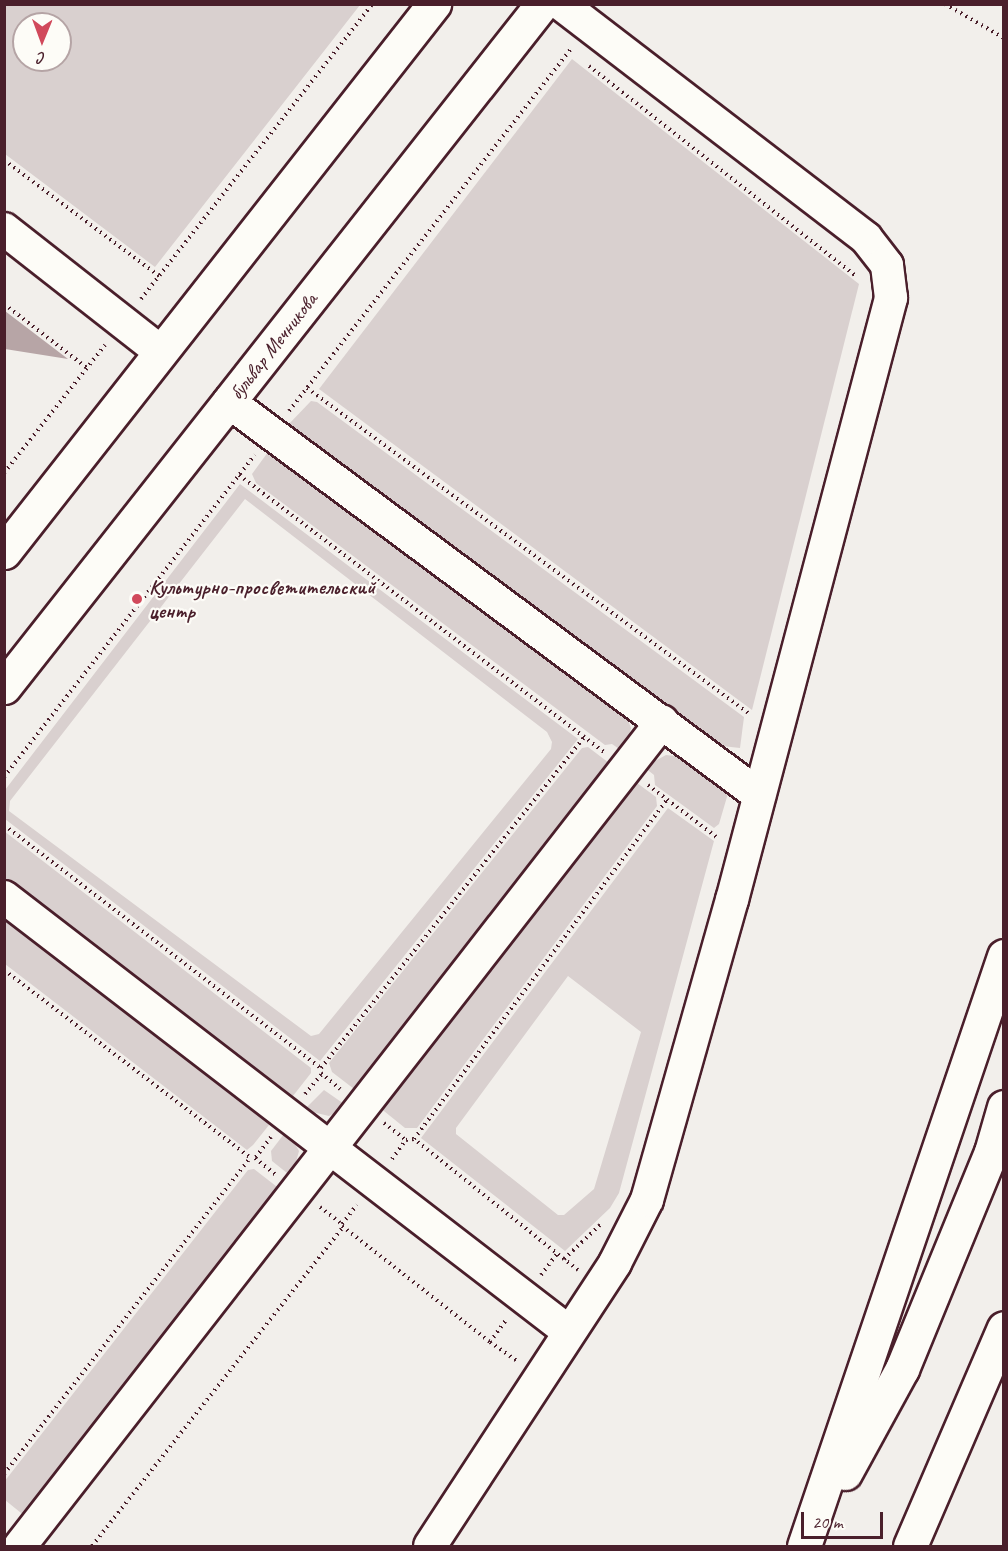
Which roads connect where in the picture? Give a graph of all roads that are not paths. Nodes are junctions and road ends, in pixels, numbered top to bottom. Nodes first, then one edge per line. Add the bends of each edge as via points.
1 (434, 4) edge
2 (542, 4) edge
3 (561, 4) edge
4 (4, 229) edge
5 (161, 352) junction
6 (229, 402) junction
7 (4, 552) edge
8 (4, 687) edge
9 (662, 722) junction
10 (759, 795) junction
11 (4, 897) edge
12 (1004, 956) edge
13 (1004, 1107) edge
14 (329, 1148) junction
15 (1004, 1328) edge
16 (569, 1332) junction
17 (20, 1546) edge
18 (430, 1546) edge
19 (805, 1546) edge
20 (910, 1546) edge

1 - 5 main road
2 - 6 main road, бульвар Мечникова
3 - 10 street via 866,238 883,258 891,280 888,315
4 - 5 street
5 - 7 main road
6 - 8 main road, бульвар Мечникова
6 - 9 street
9 - 10 street
9 - 14 street
10 - 16 street via 667,1140 647,1200 625,1246
11 - 14 street
12 - 19 main road
13 - 19 main road via 991,1152 902,1369
14 - 16 street
14 - 17 street
15 - 20 main road
16 - 18 street

